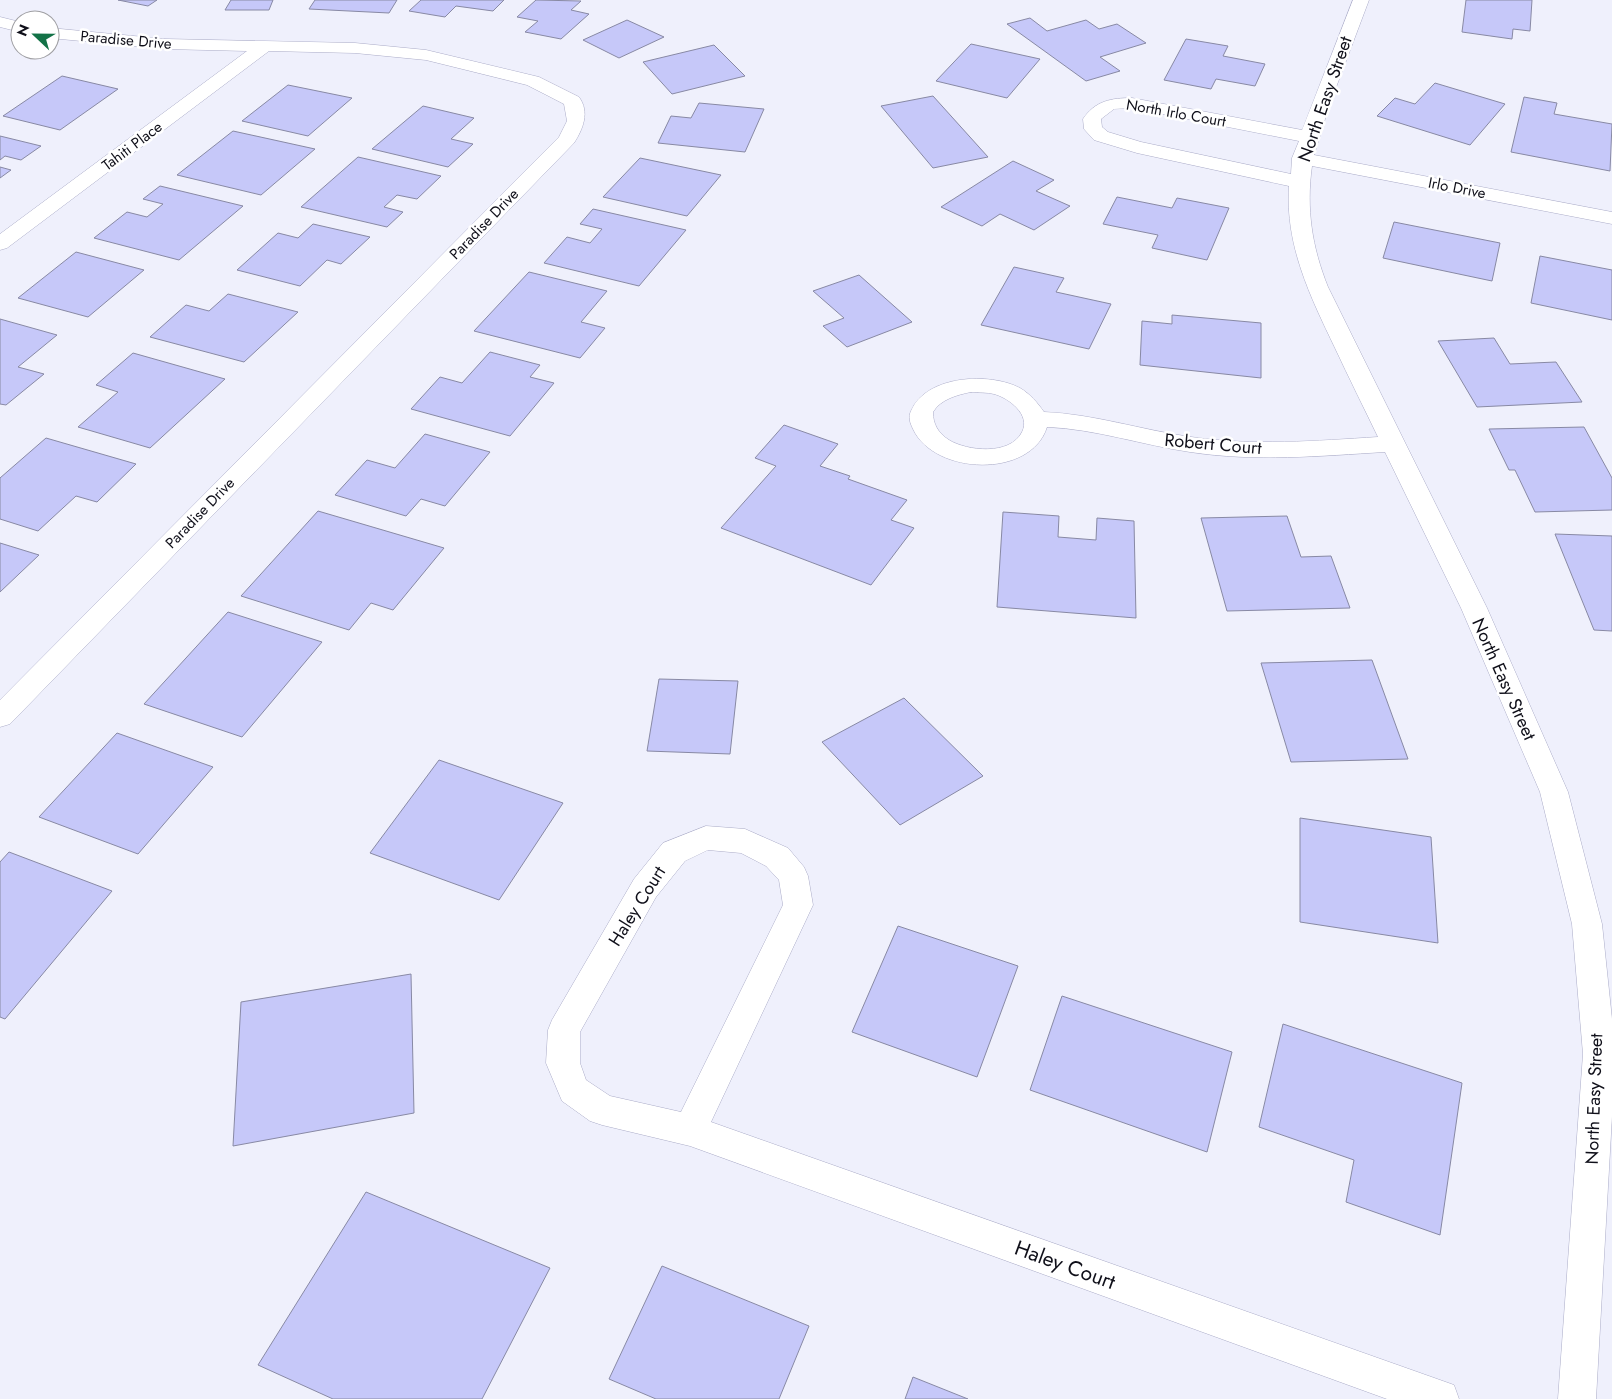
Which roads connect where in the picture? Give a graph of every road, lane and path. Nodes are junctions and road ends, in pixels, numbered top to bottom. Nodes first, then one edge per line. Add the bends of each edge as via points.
1 (1361, 0) edge
2 (60, 34) edge
3 (264, 47) junction
4 (1303, 159) junction
5 (1612, 218) edge
6 (0, 244) edge
7 (1036, 419) junction
8 (1392, 444) junction
9 (0, 717) edge
10 (1606, 1056) edge
11 (690, 1130) junction
12 (1440, 1399) edge
13 (1577, 1399) edge

1 - 4 street, North Easy Street
2 - 3 street, Paradise Drive via 165,44
3 - 6 street, Tahiti Place
3 - 9 street, Paradise Drive via 355,48 426,55 533,81 573,101 576,121 567,139
4 - 4 street, North Irlo Court via 1137,147 1101,136 1093,129 1092,119 1100,108 1115,103 1132,103
4 - 5 street, Irlo Drive
4 - 8 street, North Easy Street via 1298,216 1311,272
7 - 7 street via 1021,398 989,386 954,387 939,393 922,412 922,425 941,446 958,454 977,457 1014,451 1035,431
7 - 8 street, Robert Court via 1096,424 1213,447 1275,449
8 - 10 street, North Easy Street via 1474,608 1554,792 1587,924
10 - 13 street, North Easy Street
11 - 11 street, Haley Court via 798,905 793,876 777,856 745,841 706,838 674,852 644,888 564,1030 563,1063 574,1090 602,1110
11 - 12 street, Haley Court

